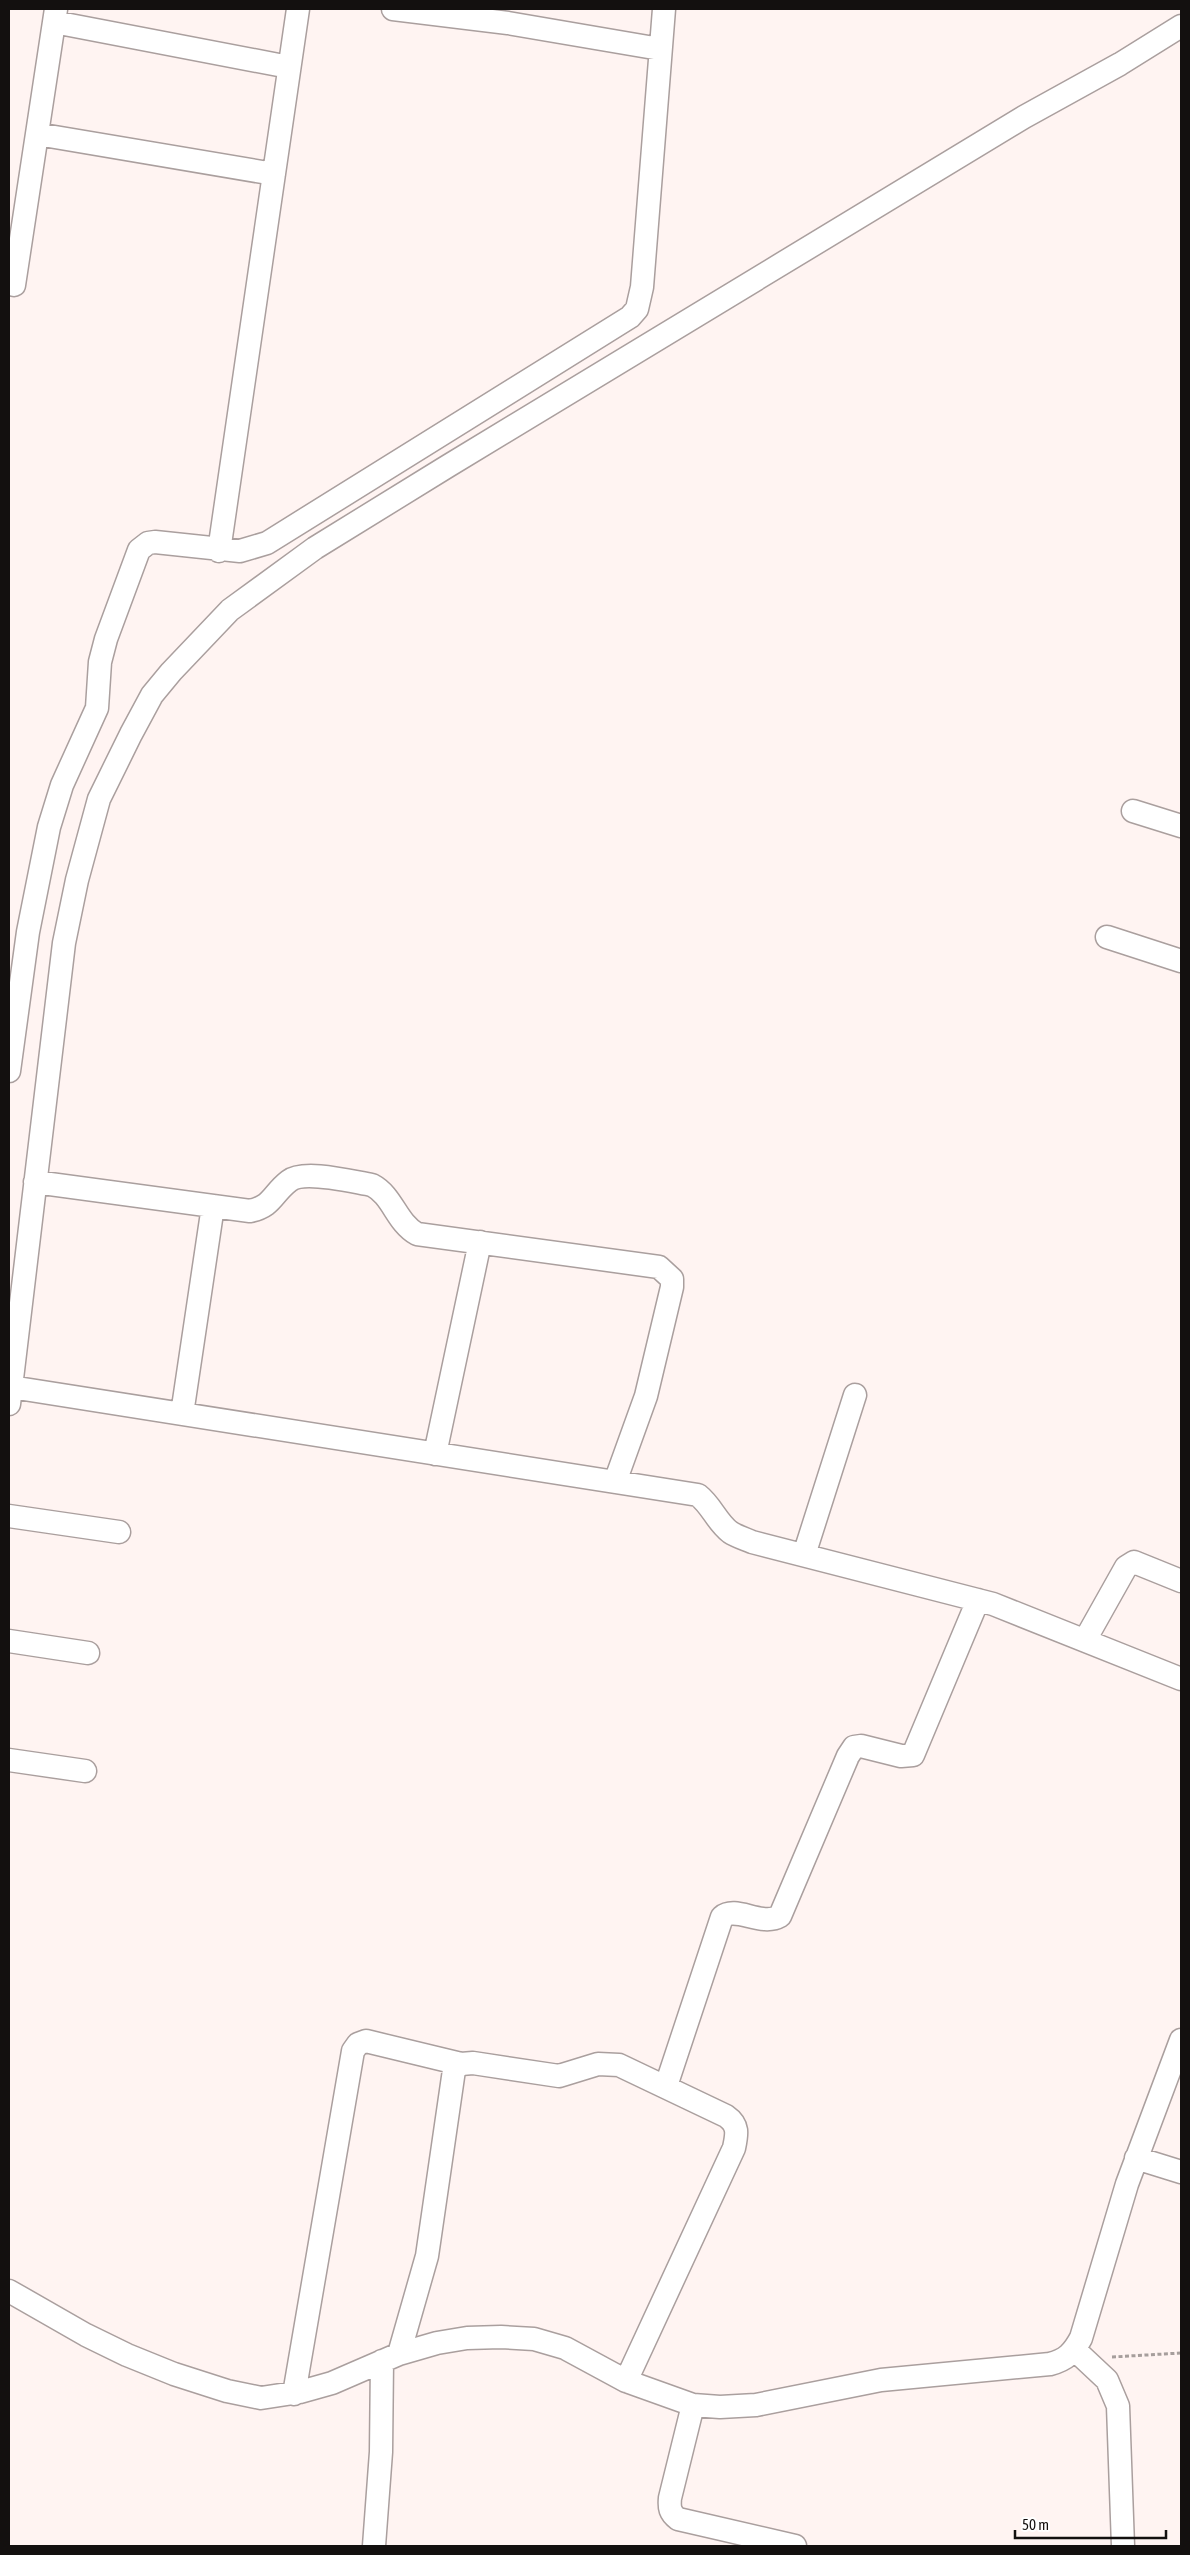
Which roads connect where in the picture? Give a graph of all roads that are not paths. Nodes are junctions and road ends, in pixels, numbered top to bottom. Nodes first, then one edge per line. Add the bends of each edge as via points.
1 (298, 9) edge
2 (394, 9) edge
3 (664, 9) edge
4 (55, 15) edge
5 (1181, 26) edge
6 (660, 49) junction
7 (289, 67) junction
8 (37, 134) junction
9 (274, 174) junction
10 (14, 286) dead end
11 (219, 551) junction
12 (1133, 811) dead end
13 (1181, 826) edge
14 (1107, 936) dead end
15 (1181, 961) edge
16 (9, 1071) edge
17 (35, 1182) junction
18 (213, 1206) junction
19 (480, 1242) junction
20 (855, 1395) dead end
21 (10, 1396) edge
22 (182, 1414) junction
23 (436, 1454) junction
24 (615, 1482) junction
25 (9, 1516) edge
26 (119, 1532) dead end
27 (804, 1556) junction
28 (1181, 1581) edge
29 (978, 1600) junction
30 (1085, 1640) junction
31 (9, 1641) edge
32 (88, 1653) dead end
33 (1181, 1679) edge
34 (9, 1760) edge
35 (85, 1770) dead end
36 (1179, 2049) edge
37 (461, 2064) junction
38 (666, 2086) junction
39 (1136, 2158) junction
40 (1181, 2172) edge
41 (9, 2291) edge
42 (1080, 2354) junction
43 (391, 2357) junction
44 (626, 2382) junction
45 (294, 2394) junction
46 (693, 2405) junction
47 (374, 2546) edge
48 (794, 2546) edge
49 (1123, 2546) edge

1 - 7 street
2 - 6 street via 508,23
3 - 6 street
4 - 7 street
4 - 8 street
5 - 17 street via 1024,117 314,548 230,610 196,644 148,703 99,799 64,942
6 - 11 street via 642,288 640,302 633,313 267,543 240,552
7 - 9 street
8 - 9 street
8 - 10 street
9 - 11 street
11 - 16 street via 155,542 139,550 100,662 97,708 62,785 49,827 28,932
12 - 13 street
14 - 15 street
17 - 18 street
17 - 21 street
18 - 19 street via 250,1211 260,1209 289,1180 313,1176 380,1189 403,1222 417,1234
18 - 22 street
19 - 23 street
19 - 24 street via 659,1267 672,1279 653,1371
20 - 27 street
21 - 22 street
22 - 23 street
23 - 24 street
24 - 27 street via 698,1495 710,1504 718,1520 731,1532 752,1542
25 - 26 street
27 - 29 street
28 - 30 street via 1134,1562 1126,1567
29 - 30 street
29 - 38 street via 913,1754 908,1757 854,1747 780,1916 768,1921 732,1912 722,1917
30 - 33 street
31 - 32 street
34 - 35 street
36 - 39 street
37 - 38 street via 559,2076 609,2063
37 - 43 street via 454,2070 452,2080 427,2256
37 - 45 street via 366,2041 358,2044 353,2052
38 - 44 street via 726,2116 734,2122 737,2132 734,2148
39 - 40 street
39 - 42 street via 1081,2338
41 - 45 street via 86,2335 174,2374 226,2391 261,2398
42 - 46 street via 1050,2364 881,2380 756,2405
42 - 49 street via 1107,2380 1118,2406
43 - 44 street via 467,2338 534,2339 565,2348
43 - 45 street via 332,2383
43 - 47 street
44 - 46 street
46 - 48 street via 670,2498 672,2514 678,2519

